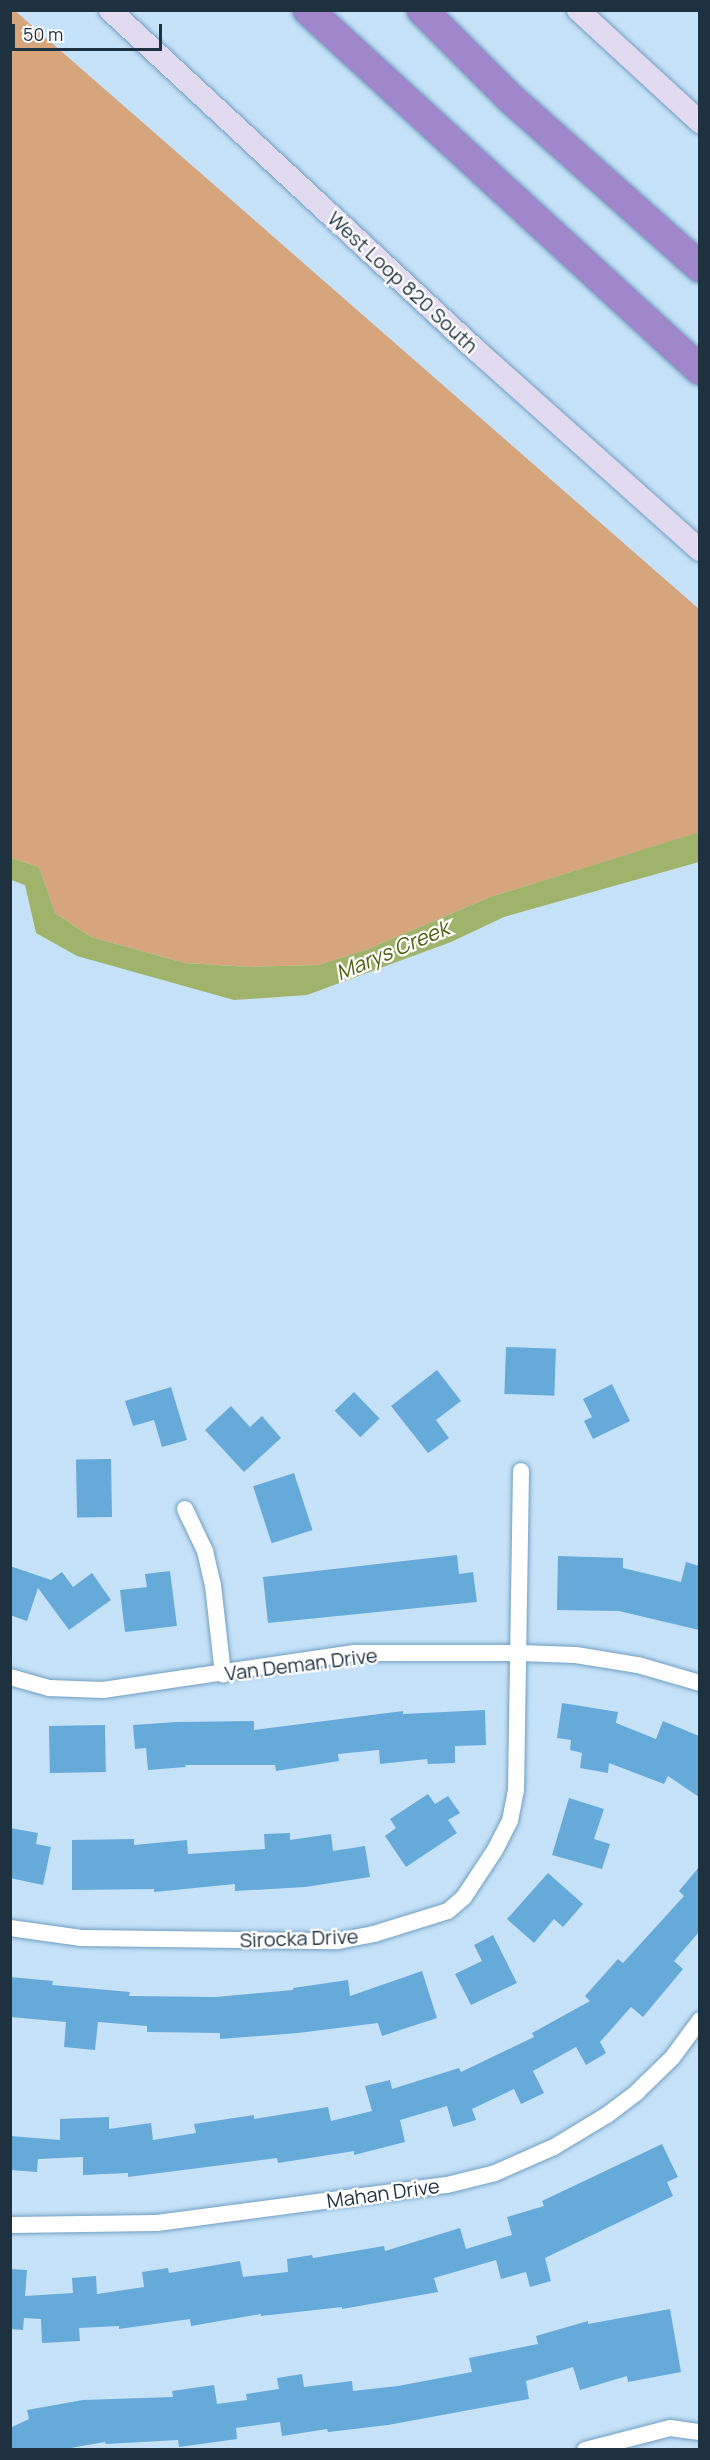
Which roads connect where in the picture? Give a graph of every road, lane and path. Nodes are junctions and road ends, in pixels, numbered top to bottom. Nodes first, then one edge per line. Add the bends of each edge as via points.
1 (110, 10) edge
2 (308, 10) edge
3 (422, 10) edge
4 (578, 10) edge
5 (699, 122) edge
6 (699, 267) edge
7 (699, 370) edge
8 (699, 550) edge
9 (521, 1471) dead end
10 (184, 1509) dead end
11 (520, 1653) junction
12 (224, 1674) junction
13 (10, 1677) edge
14 (699, 1683) edge
15 (10, 1928) edge
16 (699, 2020) edge
17 (10, 2225) edge
18 (699, 2432) edge
19 (585, 2450) edge

1 - 8 main road, West Loop 820 South via 476,350
2 - 7 highway
3 - 6 highway via 509,97
4 - 5 main road
9 - 11 street, Sirocka Drive
10 - 12 street via 205,1551
11 - 12 street, Van Deman Drive via 354,1653
11 - 14 street, Van Deman Drive via 576,1655 638,1665
11 - 15 street, Sirocka Drive via 516,1790 510,1821 464,1897 448,1911 338,1941 81,1938
12 - 13 street, Van Deman Drive via 103,1690 50,1688
16 - 17 street, Mahan Drive via 672,2058 607,2115 554,2148 495,2173 447,2185 157,2223
18 - 19 street via 670,2428

